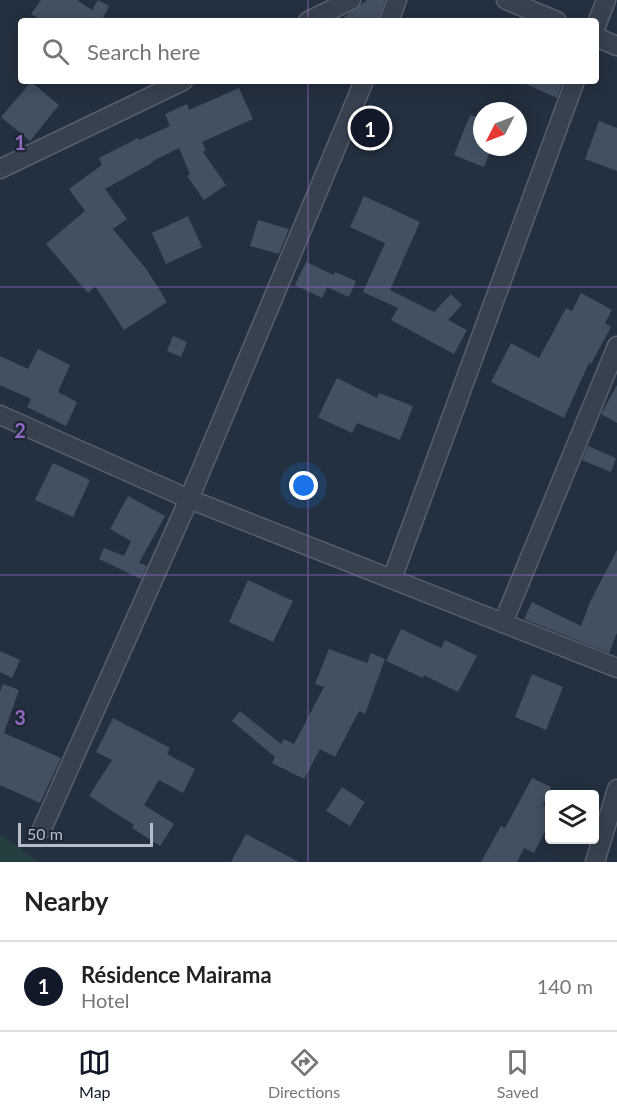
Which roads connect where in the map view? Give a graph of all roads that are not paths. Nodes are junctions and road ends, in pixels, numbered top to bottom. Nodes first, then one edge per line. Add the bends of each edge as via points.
1 (351, 0) edge
2 (397, 0) edge
3 (506, 0) edge
4 (606, 0) edge
5 (314, 18) edge
6 (389, 18) edge
7 (550, 18) edge
8 (599, 18) edge
9 (599, 38) edge
10 (617, 46) edge
11 (177, 84) edge
12 (362, 84) edge
13 (574, 84) edge
14 (0, 170) edge
15 (617, 346) edge
16 (0, 415) edge
17 (189, 499) junction
18 (392, 579) junction
19 (503, 623) junction
20 (617, 668) edge
21 (617, 789) edge
22 (42, 829) dead end
23 (595, 862) edge

1 - 5 street
2 - 6 street
3 - 7 street
4 - 8 street
9 - 10 street
11 - 14 street
12 - 17 street
13 - 18 street
15 - 19 street
16 - 17 street
17 - 18 street
17 - 22 street
18 - 19 street
19 - 20 street
21 - 23 street

